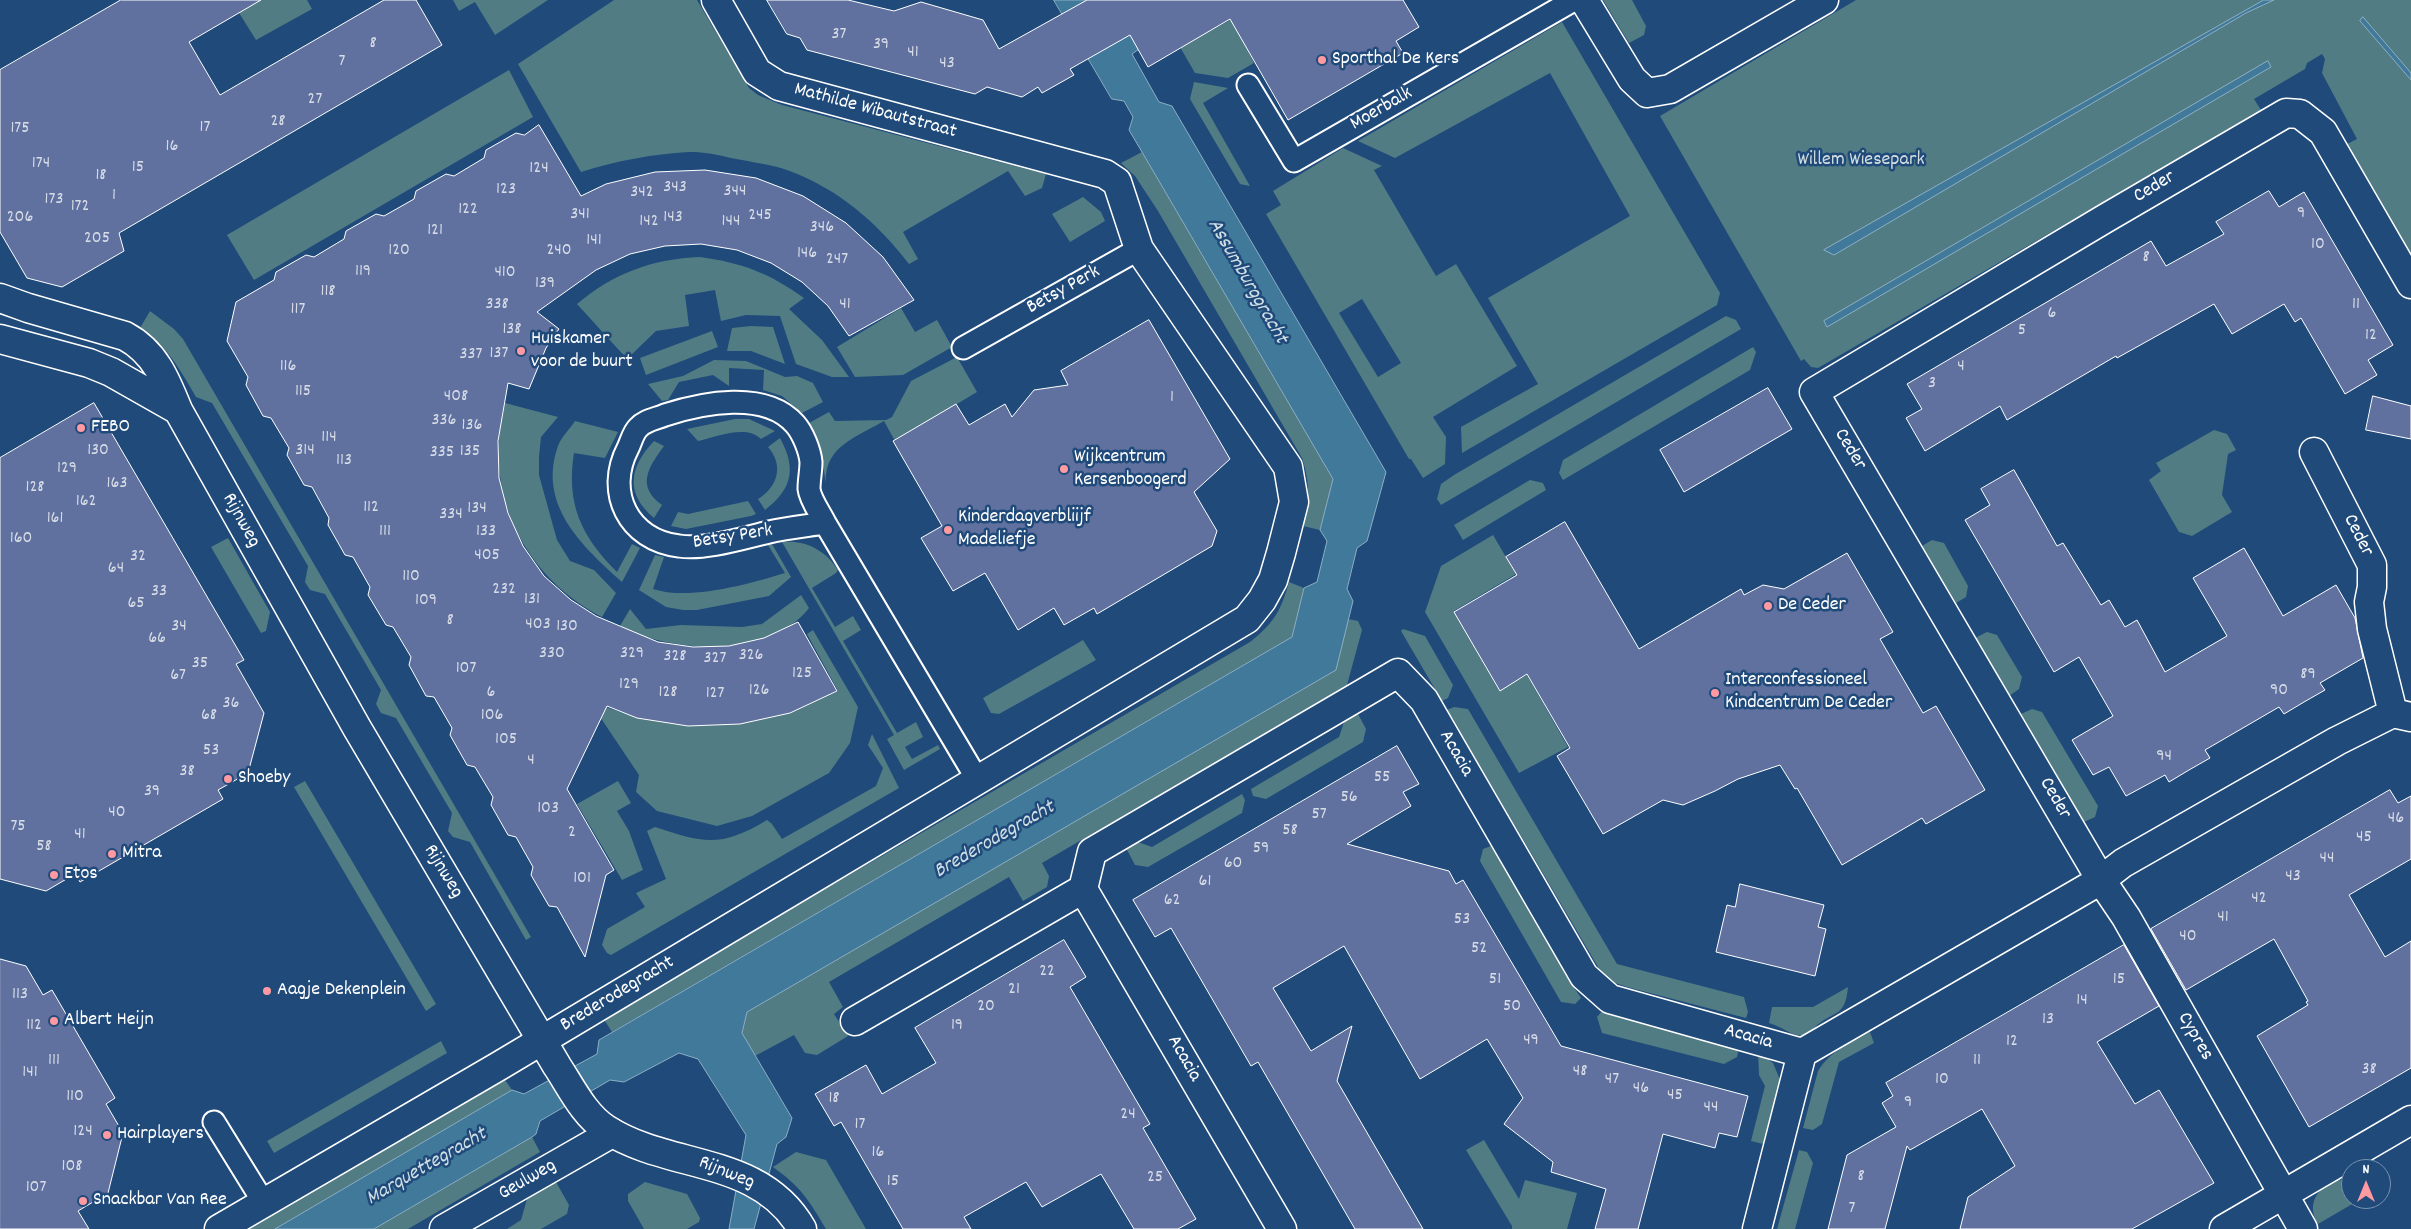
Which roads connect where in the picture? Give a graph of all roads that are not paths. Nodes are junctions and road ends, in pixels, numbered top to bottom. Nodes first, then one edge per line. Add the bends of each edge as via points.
1 (716, 0) edge
2 (1574, 0) edge
3 (1584, 0) edge
4 (1824, 0) edge
5 (1248, 85) dead end
6 (1139, 248) junction
7 (2411, 284) edge
8 (0, 298) edge
9 (0, 339) edge
10 (963, 348) dead end
11 (178, 410) junction
12 (2314, 452) dead end
13 (825, 523) junction
14 (2402, 715) edge
15 (977, 780) junction
16 (2101, 880) junction
17 (1084, 888) junction
18 (855, 1021) dead end
19 (542, 1040) junction
20 (1802, 1054) junction
21 (2411, 1120) edge
22 (214, 1122) dead end
23 (612, 1132) junction
24 (2284, 1195) junction
25 (264, 1203) junction
26 (218, 1229) edge
27 (444, 1229) edge
28 (802, 1229) edge
29 (1282, 1229) edge
30 (1758, 1229) edge
31 (2224, 1229) edge
32 (2303, 1229) edge

1 - 6 street, Mathilde Wibautstraat via 757,72 779,86 1106,174 1117,182
2 - 5 lane, Moerbalk via 1294,161
3 - 4 street via 1632,79 1647,93 1670,89
6 - 10 lane, Betsy Perk
6 - 15 street, Brederodegracht via 1288,467 1294,502 1273,580 1247,619
7 - 16 street, Ceder via 2323,132 2300,114 2286,113 1814,392
8 - 11 street, Rijnweg via 125,336 138,343 149,353 164,377
9 - 11 street via 112,372
11 - 19 street, Rijnweg via 357,728
12 - 14 street, Ceder via 2372,566 2369,602 2372,629
13 - 13 lane, Betsy Perk via 809,490 811,460 804,439 795,424 777,411 756,405 720,402 693,406 648,421 638,428 623,456 617,483 624,510 637,528 653,538 679,546 706,544
13 - 15 lane, Betsy Perk
14 - 16 street, Ceder via 2337,741 2123,863
15 - 19 street, Brederodegracht
16 - 20 street
16 - 24 street, Cypres via 2126,917
17 - 18 street
17 - 20 street, Acacia via 1092,852 1398,673 1424,700 1584,976 1610,999
17 - 29 street, Acacia
19 - 23 street, Rijnweg via 589,1115
19 - 25 street
20 - 30 street
21 - 24 street
22 - 25 lane
23 - 27 street, Geulweg
23 - 28 street, Rijnweg via 654,1150 740,1176 774,1194 792,1212
24 - 31 street
24 - 32 street, Cypres
25 - 26 street

